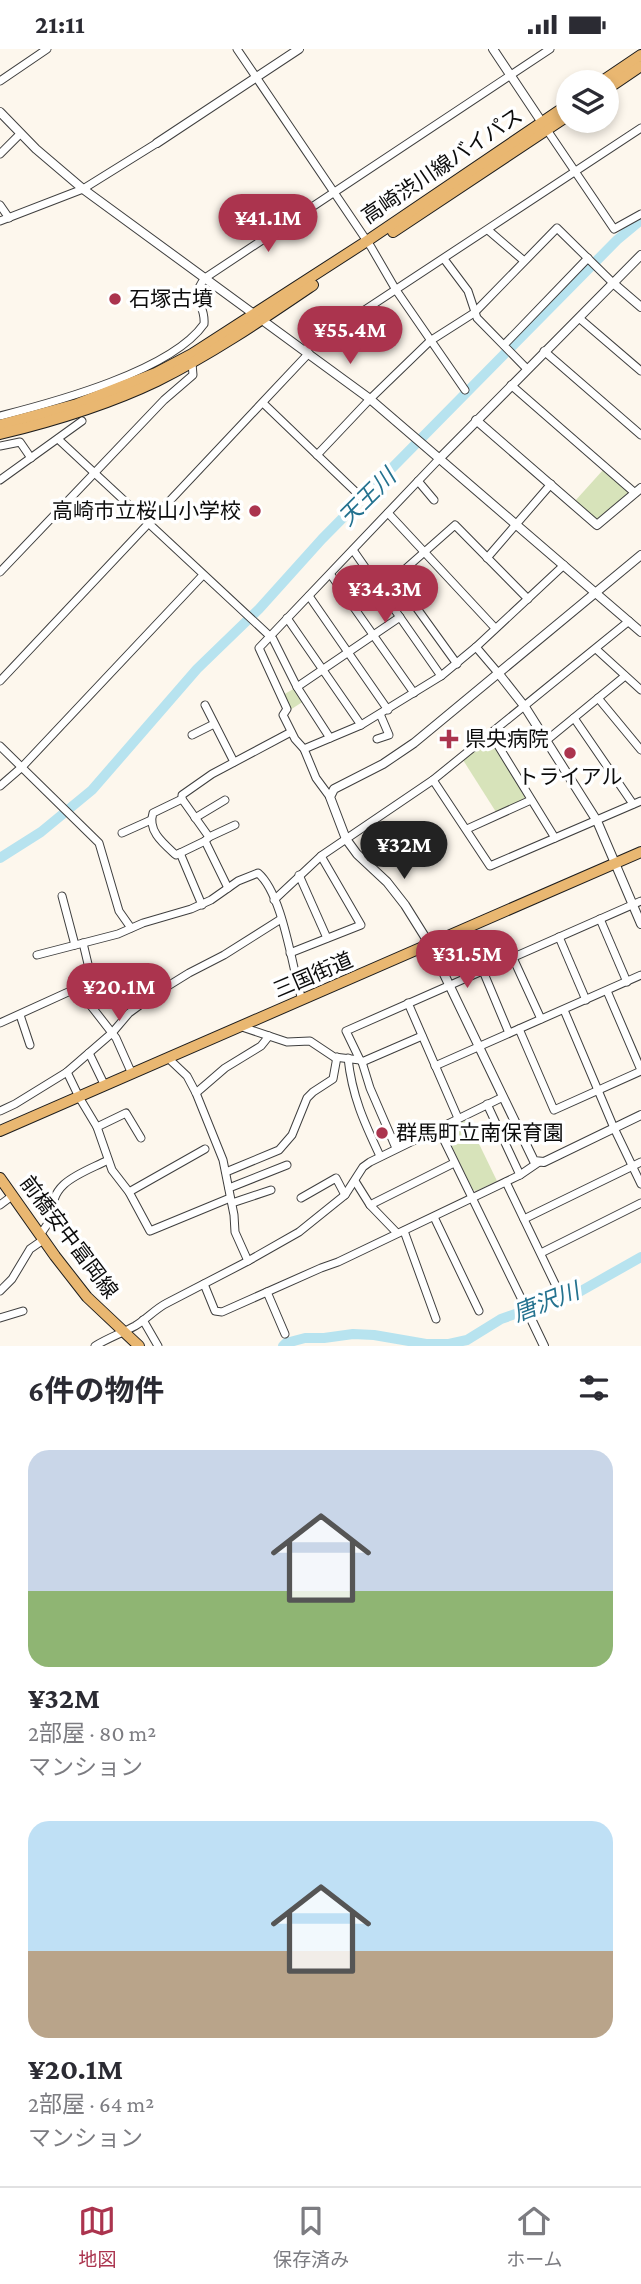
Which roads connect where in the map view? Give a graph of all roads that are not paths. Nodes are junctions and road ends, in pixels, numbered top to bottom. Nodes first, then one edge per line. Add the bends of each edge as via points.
1 (47, 49) edge
2 (237, 49) edge
3 (299, 49) edge
4 (493, 49) edge
5 (550, 49) edge
6 (641, 55) edge
7 (641, 66) edge
8 (619, 70) edge
9 (510, 74) junction
10 (256, 77) junction
11 (0, 81) edge
12 (619, 81) edge
13 (0, 112) edge
14 (556, 115) edge
15 (556, 121) edge
16 (544, 126) junction
17 (641, 128) edge
18 (20, 134) junction
19 (157, 143) joint
20 (0, 153) edge
21 (575, 172) junction
22 (83, 189) junction
23 (335, 193) junction
24 (0, 205) edge
25 (641, 214) edge
26 (9, 218) junction
27 (0, 221) edge
28 (488, 230) junction
29 (369, 244) junction
30 (641, 255) edge
31 (443, 259) junction
32 (589, 259) junction
33 (523, 261) junction
34 (205, 278) junction
35 (613, 283) junction
36 (396, 290) junction
37 (641, 307) edge
38 (474, 313) junction
39 (259, 317) junction
40 (579, 318) junction
41 (430, 341) junction
42 (505, 347) junction
43 (544, 351) junction
44 (307, 352) junction
45 (192, 363) junction
46 (527, 369) junction
47 (641, 371) edge
48 (511, 386) junction
49 (465, 390) dead end
50 (370, 399) junction
51 (263, 403) junction
52 (0, 415) edge
53 (476, 420) junction
54 (82, 421) dead end
55 (0, 425) edge
56 (0, 434) edge
57 (641, 435) edge
58 (58, 439) junction
59 (0, 446) edge
60 (317, 455) junction
61 (31, 458) junction
62 (440, 458) junction
63 (95, 473) junction
64 (0, 480) edge
65 (418, 481) junction
66 (551, 485) junction
67 (639, 493) edge
68 (361, 497) dead end
69 (434, 500) dead end
70 (388, 513) junction
71 (148, 524) junction
72 (518, 524) junction
73 (353, 550) junction
74 (425, 552) junction
75 (641, 555) edge
76 (488, 558) junction
77 (564, 565) junction
78 (0, 572) edge
79 (203, 575) junction
80 (331, 575) junction
81 (596, 594) junction
82 (309, 597) junction
83 (528, 599) junction
84 (400, 617) junction
85 (287, 618) junction
86 (629, 621) junction
87 (495, 628) junction
88 (641, 632) edge
89 (374, 634) junction
90 (269, 637) junction
91 (477, 647) junction
92 (596, 649) junction
93 (348, 652) junction
94 (457, 664) junction
95 (323, 670) junction
96 (499, 674) junction
97 (441, 676) junction
98 (625, 676) junction
99 (0, 681) edge
100 (297, 687) junction
101 (641, 691) edge
102 (414, 693) junction
103 (598, 698) junction
104 (205, 705) dead end
105 (525, 707) junction
106 (384, 712) junction
107 (574, 718) junction
108 (214, 724) junction
109 (361, 725) junction
110 (291, 731) junction
111 (491, 734) junction
112 (192, 735) dead end
113 (330, 738) junction
114 (377, 739) dead end
115 (547, 740) junction
116 (0, 746) edge
117 (304, 749) junction
118 (641, 750) edge
119 (234, 762) junction
120 (22, 767) junction
121 (433, 780) junction
122 (0, 786) edge
123 (330, 797) junction
124 (182, 799) junction
125 (225, 800) dead end
126 (531, 800) junction
127 (637, 802) edge
128 (195, 818) junction
129 (151, 820) junction
130 (597, 821) junction
131 (235, 825) dead end
132 (467, 829) junction
133 (122, 833) dead end
134 (555, 838) junction
135 (207, 839) junction
136 (346, 839) junction
137 (641, 852) edge
138 (180, 853) junction
139 (321, 856) junction
140 (615, 863) junction
141 (299, 875) junction
142 (228, 888) junction
143 (62, 896) dead end
144 (274, 900) junction
145 (637, 903) edge
146 (202, 905) junction
147 (281, 919) junction
148 (600, 919) junction
149 (641, 924) edge
150 (131, 928) junction
151 (559, 937) junction
152 (327, 938) junction
153 (79, 944) junction
154 (430, 945) junction
155 (290, 953) junction
156 (37, 955) dead end
157 (513, 958) junction
158 (483, 971) junction
159 (641, 975) edge
160 (627, 982) junction
161 (448, 985) junction
162 (77, 988) junction
163 (607, 991) junction
164 (302, 1000) junction
165 (586, 1000) junction
166 (408, 1003) junction
167 (564, 1010) junction
168 (20, 1015) junction
169 (541, 1019) junction
170 (0, 1023) edge
171 (242, 1027) junction
172 (519, 1030) junction
173 (509, 1033) junction
174 (111, 1034) junction
175 (269, 1036) junction
176 (422, 1036) junction
177 (30, 1045) dead end
178 (478, 1047) junction
179 (89, 1053) junction
180 (337, 1057) junction
181 (168, 1058) junction
182 (348, 1058) junction
183 (361, 1061) junction
184 (435, 1066) junction
185 (641, 1071) edge
186 (67, 1072) junction
187 (132, 1074) junction
188 (105, 1086) junction
189 (598, 1091) junction
190 (196, 1093) junction
191 (79, 1097) junction
192 (503, 1097) junction
193 (487, 1104) junction
194 (0, 1111) edge
195 (641, 1115) edge
196 (458, 1118) junction
197 (97, 1127) junction
198 (438, 1128) junction
199 (614, 1128) junction
200 (0, 1131) edge
201 (141, 1138) dead end
202 (396, 1148) junction
203 (205, 1149) dead end
204 (380, 1156) junction
205 (108, 1160) junction
206 (539, 1162) junction
207 (641, 1162) edge
208 (454, 1163) junction
209 (287, 1165) dead end
210 (632, 1166) junction
211 (226, 1173) junction
212 (520, 1175) junction
213 (0, 1178) edge
214 (355, 1181) junction
215 (506, 1182) junction
216 (641, 1184) edge
217 (229, 1188) junction
218 (271, 1190) dead end
219 (129, 1192) junction
220 (345, 1195) junction
221 (12, 1196) junction
222 (301, 1198) dead end
223 (471, 1198) junction
224 (231, 1201) junction
225 (641, 1203) edge
226 (0, 1205) edge
227 (370, 1205) junction
228 (434, 1217) junction
229 (524, 1219) junction
230 (400, 1232) junction
231 (42, 1238) junction
232 (541, 1253) junction
233 (248, 1262) junction
234 (204, 1284) junction
235 (557, 1288) dead end
236 (0, 1291) edge
237 (267, 1292) junction
238 (522, 1300) joint
239 (23, 1311) dead end
240 (479, 1311) dead end
241 (0, 1318) edge
242 (436, 1318) dead end
243 (143, 1320) junction
244 (122, 1331) junction
245 (285, 1334) dead end
246 (95, 1346) edge
247 (139, 1346) edge
248 (158, 1346) edge
249 (544, 1346) edge

1 - 11 street
2 - 10 street
3 - 10 street
4 - 9 street
5 - 9 street
6 - 8 main road
7 - 12 main road
9 - 16 street
9 - 23 street
10 - 19 street
10 - 23 street
13 - 18 street
14 - 16 main road, 高崎渋川線バイパス
15 - 16 main road, 高崎渋川線バイパス
16 - 21 street
16 - 29 main road, 高崎渋川線バイパス
17 - 21 street
18 - 20 street
18 - 22 street
19 - 22 street
21 - 25 street via 614,229
21 - 28 street
22 - 26 street
22 - 34 street
23 - 29 street
23 - 34 street
24 - 26 street
26 - 27 street
28 - 31 street
28 - 33 street
29 - 36 street
29 - 39 main road, 高崎渋川線バイパス
30 - 35 street
31 - 36 street
31 - 38 street via 468,291
32 - 33 street via 558,228
32 - 35 street
32 - 42 street
33 - 38 street
34 - 39 street
34 - 52 street via 197,292 204,324 180,348 105,384
35 - 37 street
35 - 40 street
36 - 41 street
36 - 44 street
38 - 41 street
38 - 42 street
39 - 44 street
39 - 45 main road, 高崎渋川線バイパス
39 - 55 main road, 高崎渋川線バイパス via 131,383 77,404
40 - 43 street
40 - 47 street
41 - 49 street
41 - 50 street
42 - 46 street
43 - 46 street
43 - 57 street
44 - 50 street
44 - 51 street
45 - 56 main road, 高崎渋川線バイパス via 78,413
45 - 63 street via 193,375
46 - 48 street
48 - 53 street
48 - 67 street
50 - 60 street
50 - 62 street
51 - 60 street
51 - 71 street
53 - 62 street
53 - 66 street
54 - 58 street
58 - 61 street
58 - 63 street
59 - 61 street via 20,442
60 - 68 street
61 - 64 street
62 - 65 street
62 - 72 street
63 - 71 street
63 - 78 street
65 - 69 street
65 - 70 street
66 - 67 street via 597,524
66 - 72 street
70 - 73 street
70 - 74 street
71 - 79 street
71 - 99 street
72 - 76 street
72 - 77 street
73 - 80 street
73 - 84 street
74 - 76 street via 455,525
74 - 87 street
74 - 94 street via 395,578
75 - 81 street
76 - 83 street
77 - 81 street
77 - 83 street
79 - 90 street
79 - 120 street
80 - 82 street
80 - 89 street
81 - 86 street
81 - 96 street
82 - 85 street
82 - 93 street
83 - 87 street
84 - 89 street
84 - 97 street
85 - 90 street
85 - 95 street
86 - 88 street
86 - 92 street
87 - 91 street
89 - 93 street
89 - 102 street
90 - 100 street
90 - 110 street via 259,648 287,709 284,715
91 - 94 street
91 - 96 street
92 - 98 street
92 - 105 street
93 - 95 street
93 - 106 street
94 - 97 street
95 - 100 street
95 - 109 street
96 - 105 street
96 - 123 street via 414,743 334,789
97 - 102 street
98 - 101 street
98 - 103 street
100 - 113 street
102 - 106 street
103 - 107 street
103 - 118 street
104 - 108 street
105 - 111 street
105 - 115 street
106 - 109 street
106 - 114 street via 389,735
107 - 115 street
107 - 127 street
108 - 112 street
108 - 119 street
109 - 113 street
110 - 117 street
110 - 119 street
111 - 121 street
111 - 126 street
113 - 117 street
115 - 130 street
116 - 120 street
117 - 123 street
119 - 124 street via 183,792
120 - 122 street
120 - 150 street via 99,843 119,911
121 - 132 street
121 - 136 street
123 - 136 street
124 - 128 street
124 - 129 street via 153,813
125 - 128 street
126 - 132 street
126 - 134 street
127 - 130 street
128 - 135 street
129 - 133 street
129 - 138 street via 159,839 173,853
130 - 134 street
130 - 140 street
131 - 135 street
132 - 134 street via 490,866
135 - 138 street
135 - 142 street
136 - 139 street
136 - 154 street via 405,905
137 - 140 main road, 三国街道
138 - 146 street
139 - 141 street
139 - 152 street via 360,925
140 - 145 street
140 - 154 main road, 三国街道
141 - 144 street
141 - 152 street
142 - 144 street via 258,873
142 - 146 street
143 - 153 street
144 - 147 street
145 - 148 street
145 - 149 street
146 - 150 street
147 - 155 street
147 - 174 street via 155,994
148 - 151 street
148 - 160 street
150 - 153 street
151 - 157 street
151 - 165 street
152 - 155 street
153 - 156 street
153 - 162 street via 88,964
154 - 161 street
154 - 164 main road, 三国街道
155 - 164 street
157 - 158 street
157 - 169 street
158 - 161 street
158 - 173 street
159 - 160 street
160 - 163 street
161 - 166 street
161 - 178 street
162 - 168 street
162 - 174 street
163 - 165 street
163 - 185 street
164 - 171 main road, 三国街道
165 - 167 street
166 - 176 street
166 - 183 street via 346,1031
167 - 169 street
167 - 189 street
168 - 170 street
168 - 177 street
169 - 172 street
171 - 175 street
171 - 181 main road, 三国街道
172 - 173 street
172 - 189 street via 554,1110
173 - 178 street
174 - 179 street
174 - 187 street
175 - 180 street via 287,1042 310,1041
175 - 190 street
176 - 183 street
176 - 184 street
178 - 184 street
178 - 192 street
179 - 186 street
179 - 188 street
180 - 182 street
180 - 211 street via 333,1079 307,1098 292,1135 279,1150
181 - 187 main road, 三国街道
181 - 190 street via 187,1076
182 - 183 street
182 - 204 street via 351,1085
183 - 202 street
184 - 196 street
185 - 189 street
186 - 191 street
186 - 194 street
187 - 188 main road, 三国街道
188 - 191 main road, 三国街道
189 - 199 street
190 - 211 street
191 - 197 street
191 - 200 main road, 三国街道
192 - 193 street
192 - 206 street via 531,1157
193 - 196 street
193 - 212 street
195 - 199 street
196 - 198 street
197 - 201 street via 126,1113
197 - 205 street
198 - 202 street
198 - 208 street
199 - 206 street
199 - 210 street
202 - 204 street
203 - 219 street
204 - 214 street via 363,1167
205 - 219 street
205 - 231 street via 61,1185 51,1203 54,1216
206 - 212 street
207 - 210 street
208 - 223 street
208 - 227 street
209 - 217 street
210 - 216 street
210 - 229 street
211 - 217 street
212 - 215 street
213 - 221 main road, 前橋安中富岡線
214 - 220 street
214 - 227 street
215 - 223 street
215 - 229 street
217 - 224 street
218 - 224 street
219 - 224 street via 150,1231
220 - 222 street via 336,1178
220 - 233 street via 299,1232
221 - 226 street
221 - 231 main road, 前橋安中富岡線
223 - 228 street
223 - 238 street
224 - 233 street via 235,1232
225 - 232 street
227 - 230 street
228 - 230 street
228 - 240 street
229 - 232 street
230 - 237 street
230 - 242 street
231 - 236 street
231 - 244 main road, 前橋安中富岡線 via 87,1297
232 - 235 street
233 - 234 street
234 - 237 street via 215,1311 222,1313
234 - 243 street
237 - 245 street
238 - 249 street
239 - 241 street
243 - 244 street
243 - 248 street
244 - 246 street
244 - 247 main road, 前橋安中富岡線

